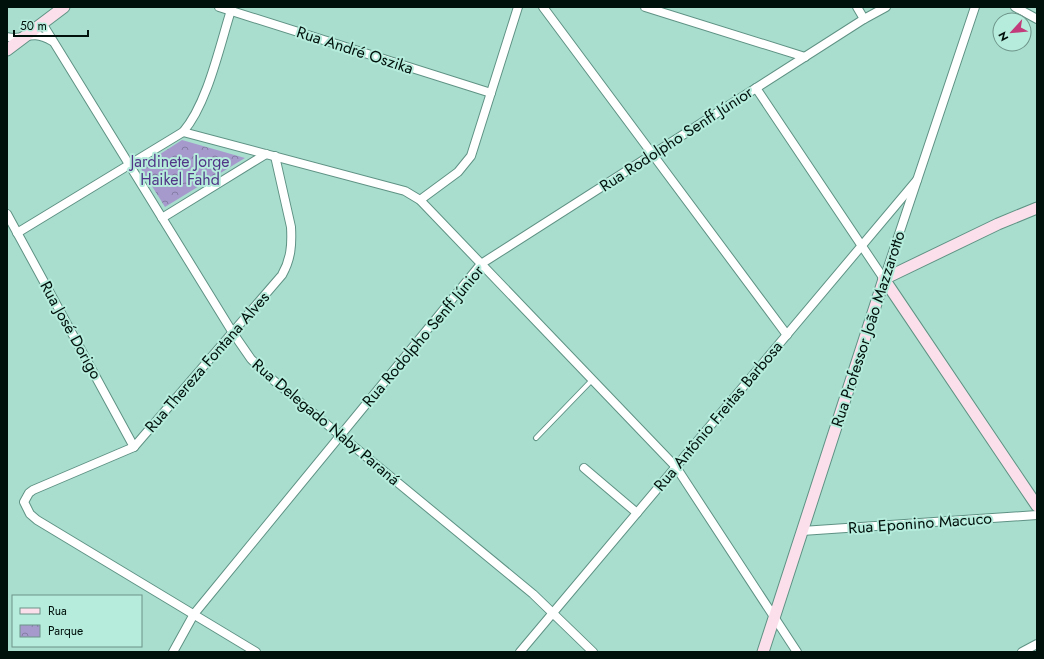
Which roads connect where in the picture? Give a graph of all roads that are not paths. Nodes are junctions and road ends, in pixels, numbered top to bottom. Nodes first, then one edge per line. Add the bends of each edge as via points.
1 (64, 7) edge
2 (219, 7) edge
3 (518, 7) edge
4 (543, 7) edge
5 (645, 7) edge
6 (857, 7) edge
7 (886, 7) edge
8 (975, 7) edge
9 (1015, 7) edge
10 (232, 9) edge
11 (864, 19) junction
12 (1037, 19) edge
13 (42, 23) junction
14 (28, 35) junction
15 (7, 37) edge
16 (53, 41) junction
17 (7, 50) edge
18 (805, 57) junction
19 (756, 88) junction
20 (492, 93) junction
21 (183, 132) junction
22 (266, 154) junction
23 (653, 154) junction
24 (275, 156) junction
25 (129, 165) junction
26 (917, 180) junction
27 (420, 200) junction
28 (1037, 208) edge
29 (7, 214) edge
30 (162, 218) junction
31 (17, 233) junction
32 (862, 246) junction
33 (481, 264) junction
34 (884, 279) junction
35 (233, 333) junction
36 (787, 334) junction
37 (592, 380) junction
38 (340, 435) junction
39 (536, 438) dead end
40 (134, 447) junction
41 (676, 467) junction
42 (584, 468) dead end
43 (1037, 506) edge
44 (637, 512) junction
45 (1037, 515) edge
46 (802, 531) junction
47 (554, 612) junction
48 (194, 614) junction
49 (774, 618) junction
50 (1037, 644) edge
51 (172, 652) edge
52 (256, 652) edge
53 (520, 652) edge
54 (593, 652) edge
55 (763, 652) edge
56 (797, 652) edge
57 (1022, 652) edge

1 - 13 street
2 - 10 street, Rua André Oszika
3 - 20 street
4 - 23 street
5 - 18 street
6 - 11 street
7 - 11 street, Rua Rodolpho Senff Júnior
8 - 26 street, Rua Professor João Mazzarotto
9 - 12 street
10 - 20 street, Rua André Oszika
10 - 21 street via 203,98 193,119
11 - 18 street, Rua Rodolpho Senff Júnior
13 - 14 street
13 - 16 street, Rua Delegado Naby Paraná
14 - 15 street
14 - 16 street via 37,34
14 - 17 street
16 - 25 street, Rua Delegado Naby Paraná
18 - 19 street, Rua Rodolpho Senff Júnior
19 - 23 street, Rua Rodolpho Senff Júnior
19 - 32 street
20 - 27 street via 474,148 464,165 449,180
21 - 22 street
21 - 25 street
22 - 24 street
22 - 30 street
23 - 33 street, Rua Rodolpho Senff Júnior
23 - 36 street
24 - 27 street via 400,190
24 - 35 street, Rua Thereza Fontana Alves via 291,227 291,253 282,275
25 - 30 street, Rua Delegado Naby Paraná
25 - 31 street
26 - 32 street, Rua Antônio Freitas Barbosa
26 - 34 street, Rua Professor João Mazzarotto
27 - 33 street
28 - 34 street
29 - 31 street, Rua José Dorigo
30 - 35 street, Rua Delegado Naby Paraná
31 - 40 street, Rua José Dorigo
32 - 34 street
32 - 36 street, Rua Antônio Freitas Barbosa
33 - 37 street
33 - 38 street, Rua Rodolpho Senff Júnior
34 - 43 street
34 - 46 street, Rua Professor João Mazzarotto
35 - 38 street, Rua Delegado Naby Paraná via 259,367
35 - 40 street, Rua Thereza Fontana Alves
36 - 41 street, Rua Antônio Freitas Barbosa
37 - 39 lane
37 - 41 street
38 - 47 street, Rua Delegado Naby Paraná
38 - 48 street, Rua Rodolpho Senff Júnior
40 - 48 street, Rua Thereza Fontana Alves via 33,490 24,502 30,514 37,520
41 - 44 street, Rua Antônio Freitas Barbosa
41 - 49 street
42 - 44 street
44 - 47 street, Rua Antônio Freitas Barbosa
45 - 46 street, Rua Eponino Macuco
46 - 49 street, Rua Professor João Mazzarotto
47 - 53 street, Rua Antônio Freitas Barbosa
47 - 54 street, Rua Delegado Naby Paraná
48 - 51 street, Rua Rodolpho Senff Júnior
48 - 52 street
49 - 55 street, Rua Professor João Mazzarotto
49 - 56 street
50 - 57 street

